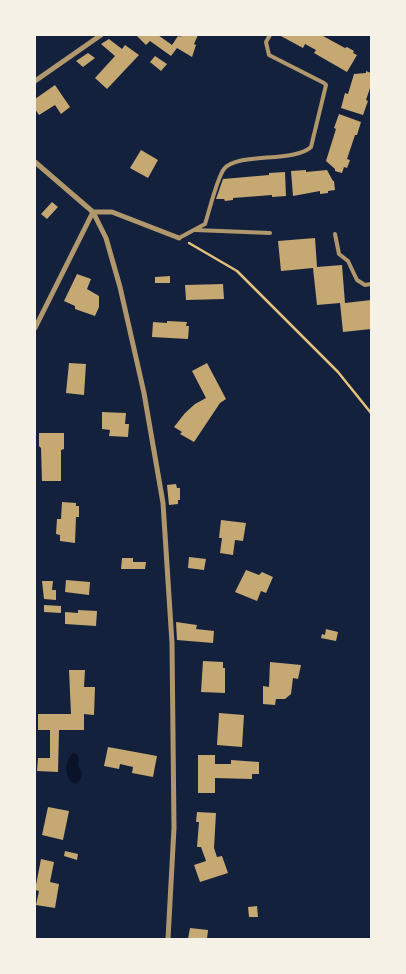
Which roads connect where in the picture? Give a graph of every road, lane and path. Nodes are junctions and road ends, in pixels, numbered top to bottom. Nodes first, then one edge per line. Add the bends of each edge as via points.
1 (101, 35) edge
2 (270, 35) edge
3 (35, 81) edge
4 (35, 162) edge
5 (93, 212) junction
6 (195, 230) junction
7 (270, 233) dead end
8 (335, 234) dead end
9 (179, 238) junction
10 (371, 284) edge
11 (35, 328) edge
12 (371, 413) edge
13 (168, 939) edge

1 - 3 street
2 - 6 lane via 266,42 269,54 326,85 311,147 304,153 230,164 223,171 205,224
4 - 5 street
5 - 9 street via 112,212
5 - 11 street
5 - 13 street via 106,238 120,287 144,393 163,503 174,723 174,828
6 - 7 lane
6 - 9 lane
8 - 10 lane via 338,254 348,262 357,280 365,285
9 - 12 path via 237,271 338,372

